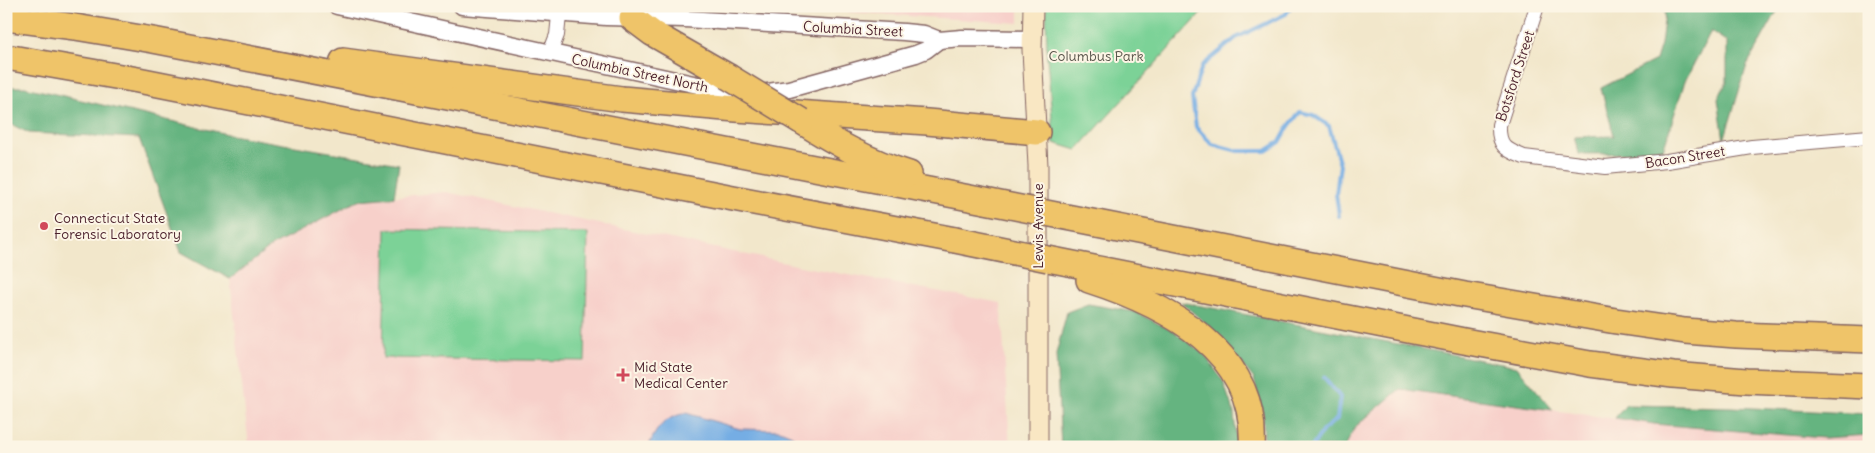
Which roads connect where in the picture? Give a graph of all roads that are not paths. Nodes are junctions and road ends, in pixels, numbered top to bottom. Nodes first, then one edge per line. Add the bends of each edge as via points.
1 (337, 6) edge
2 (462, 6) edge
3 (1033, 6) edge
4 (1537, 6) edge
5 (560, 10) edge
6 (6, 18) edge
7 (632, 18) junction
8 (939, 40) junction
9 (1032, 40) junction
10 (215, 52) junction
11 (550, 53) junction
12 (10, 59) edge
13 (1037, 132) junction
14 (1869, 137) edge
15 (1503, 146) joint
16 (980, 198) junction
17 (1097, 276) junction
18 (1869, 340) edge
19 (1869, 386) edge
20 (1038, 447) edge
21 (1252, 447) edge

1 - 11 street, Columbia Street North
2 - 5 street, Columbia Street
3 - 9 main road, Lewis Avenue
4 - 15 street, Botsford Street via 1499,125 1498,136
5 - 7 street, Columbia Street
5 - 11 street via 557,35
6 - 10 highway
7 - 8 street, Columbia Street via 904,32 924,34
7 - 16 highway, bridge via 845,148 908,174 962,187
8 - 9 street, Columbia Street
8 - 11 street, Columbia Street North via 926,50 910,55 805,85 755,94 725,92
9 - 13 main road, Lewis Avenue
10 - 13 highway via 248,47 622,99
10 - 16 highway via 800,167
12 - 17 highway, bridge via 138,80 955,240 1048,259 1063,273
13 - 20 main road, Lewis Avenue
14 - 15 street, Bacon Street via 1752,146 1667,161 1605,167 1524,157
16 - 18 highway, bridge via 1449,292 1624,322 1736,335
17 - 19 highway via 1590,364 1746,381
17 - 21 highway via 1164,311 1194,330 1217,351 1236,374 1247,399

